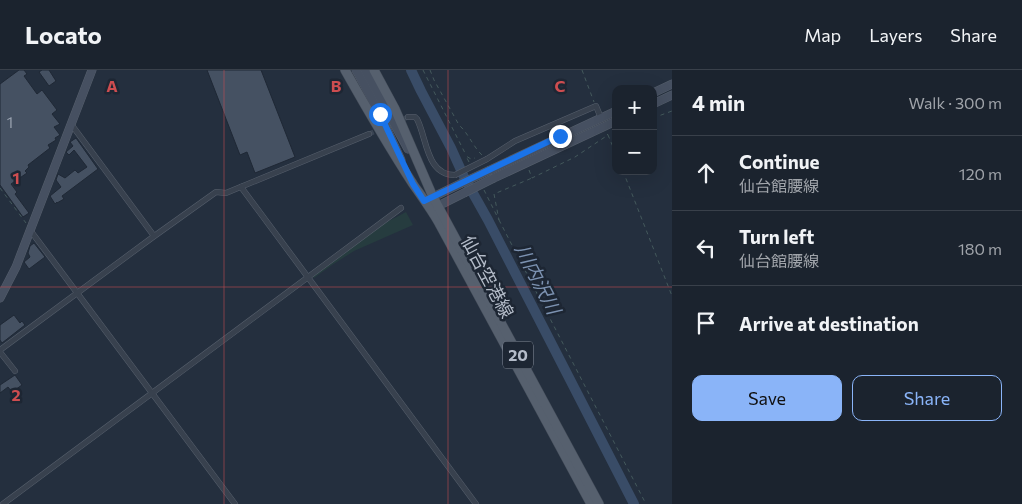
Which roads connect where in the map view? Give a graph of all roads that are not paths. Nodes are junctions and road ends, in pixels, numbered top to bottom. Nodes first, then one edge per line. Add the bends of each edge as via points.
1 (92, 70) edge
2 (345, 70) edge
3 (356, 70) edge
4 (365, 70) edge
5 (374, 70) edge
6 (672, 84) edge
7 (657, 91) edge
8 (672, 95) edge
9 (657, 102) edge
10 (612, 112) edge
11 (408, 117) dead end
12 (600, 118) junction
13 (612, 123) edge
14 (71, 124) junction
15 (369, 134) tunnel mouth
16 (424, 178) junction
17 (413, 184) junction
18 (241, 187) junction
19 (429, 199) junction
20 (401, 208) dead end
21 (435, 208) junction
22 (30, 230) junction
23 (154, 236) junction
24 (308, 277) junction
25 (77, 293) junction
26 (0, 298) edge
27 (0, 351) edge
28 (15, 371) dead end
29 (152, 393) junction
30 (3, 504) edge
31 (235, 504) edge
32 (476, 504) edge
33 (591, 504) edge
34 (599, 504) edge

1 - 14 main road
2 - 17 main road, 仙台空港線 / 20
3 - 17 main road
4 - 16 main road
5 - 16 main road, 仙台空港線 / 20 via 395,109
6 - 7 main road
8 - 9 main road
10 - 12 main road
11 - 12 street, bridge via 417,119 432,161 445,174 455,174 516,141 596,106
12 - 19 main road, bridge
13 - 21 main road, bridge
14 - 22 main road
14 - 23 street
15 - 18 street
16 - 19 main road, 仙台空港線 / 20
17 - 19 main road, 仙台空港線 / 20
18 - 23 street via 226,193 216,192
18 - 24 street
19 - 21 main road, 仙台空港線 / 20
20 - 24 street
21 - 33 main road, 仙台空港線 / 20
21 - 34 main road, 仙台空港線 / 20
22 - 25 street
22 - 26 main road
23 - 25 street
24 - 29 street
24 - 32 street
25 - 27 street
25 - 29 street
27 - 28 street
29 - 30 street
29 - 31 street

